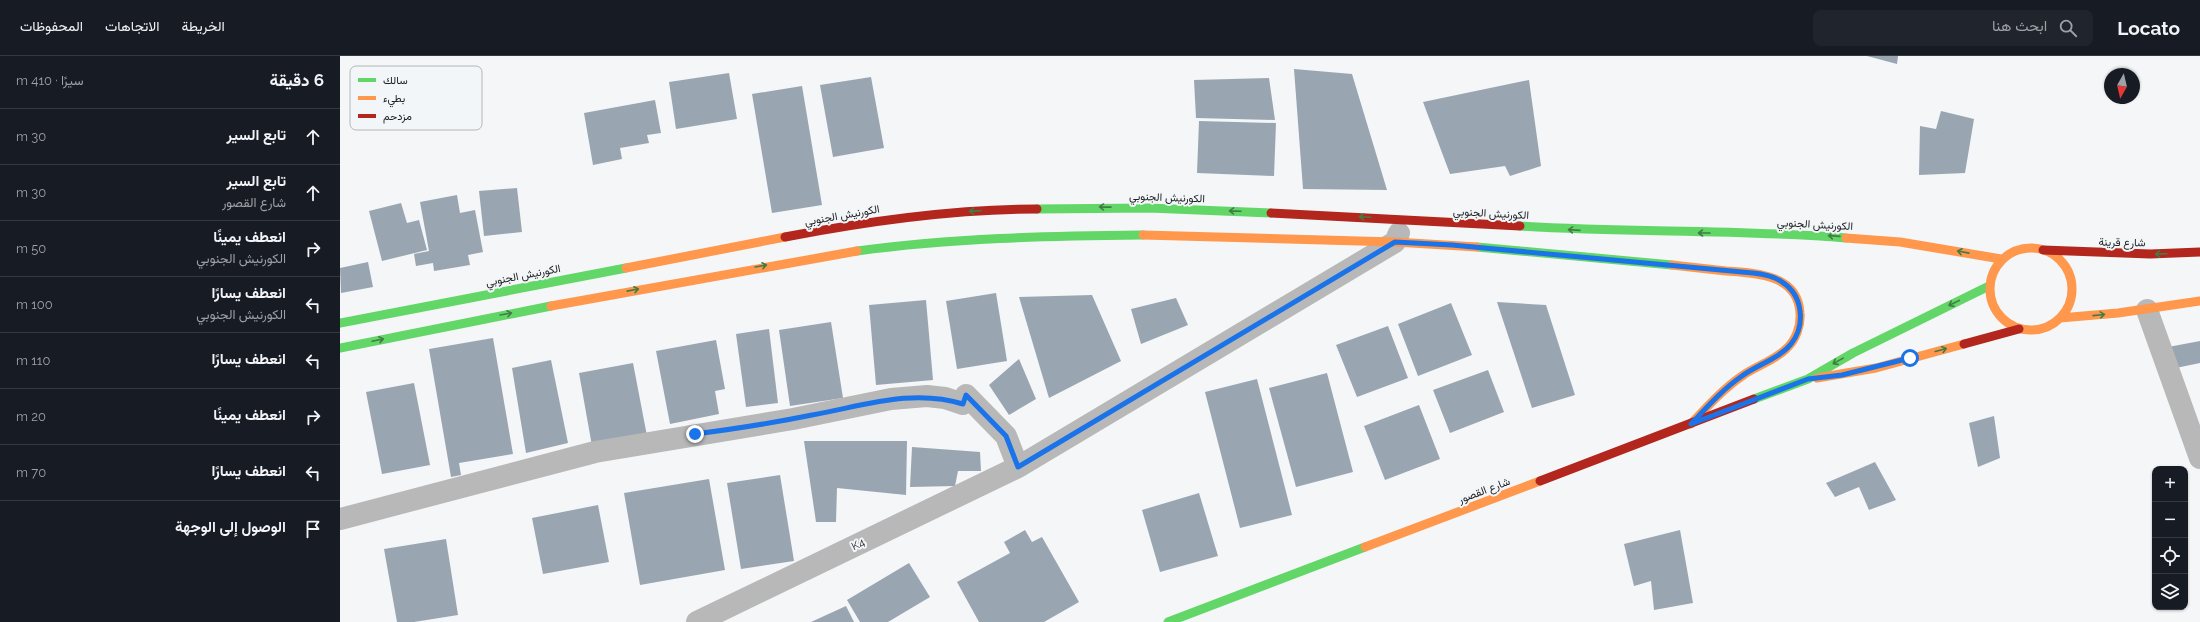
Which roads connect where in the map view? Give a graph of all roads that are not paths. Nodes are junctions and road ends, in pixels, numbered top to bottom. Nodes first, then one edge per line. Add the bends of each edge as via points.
1 (1404, 220) junction
2 (1395, 242) junction
3 (2043, 250) junction
4 (2200, 252) edge
5 (2001, 260) junction
6 (1989, 286) junction
7 (2200, 301) edge
8 (2147, 310) junction
9 (2060, 318) junction
10 (340, 323) edge
11 (2019, 329) junction
12 (340, 348) edge
13 (1808, 379) junction
14 (1691, 424) junction
15 (2200, 458) edge
16 (1018, 467) junction
17 (340, 518) edge
18 (697, 622) edge
19 (1168, 622) edge

1 - 2 street
5 -> 1 main road, الكورنيش الجنوبي via 1900,242 1799,234 1581,230
1 -> 10 main road, الكورنيش الجنوبي via 1228,211 1077,207 1006,208 945,213 823,230
12 -> 2 main road via 737,271 894,246 1000,238 1099,235
2 - 14 main road via 1753,273 1773,277 1782,282 1790,288 1800,307 1801,317 1796,336 1782,351 1724,390
2 - 16 street, K4
4 -> 3 main road, شارع قرينة via 2127,254
3 - 5 main road via 2028,248 2014,251
3 - 9 main road via 2056,256 2066,267 2071,280 2072,293 2068,307
5 - 6 main road via 1993,272
6 - 11 main road via 1991,300 1997,313 2006,323
6 -> 13 main road via 1858,350
7 - 8 main road
9 -> 8 main road
8 - 15 street
9 - 11 main road via 2048,326 2034,330
13 -> 11 main road via 1876,368
13 - 14 main road, شارع القصور
14 - 19 main road, شارع القصور
16 - 17 street via 1006,436 966,395 963,404 945,398 909,397 595,452
16 - 18 street, K4

